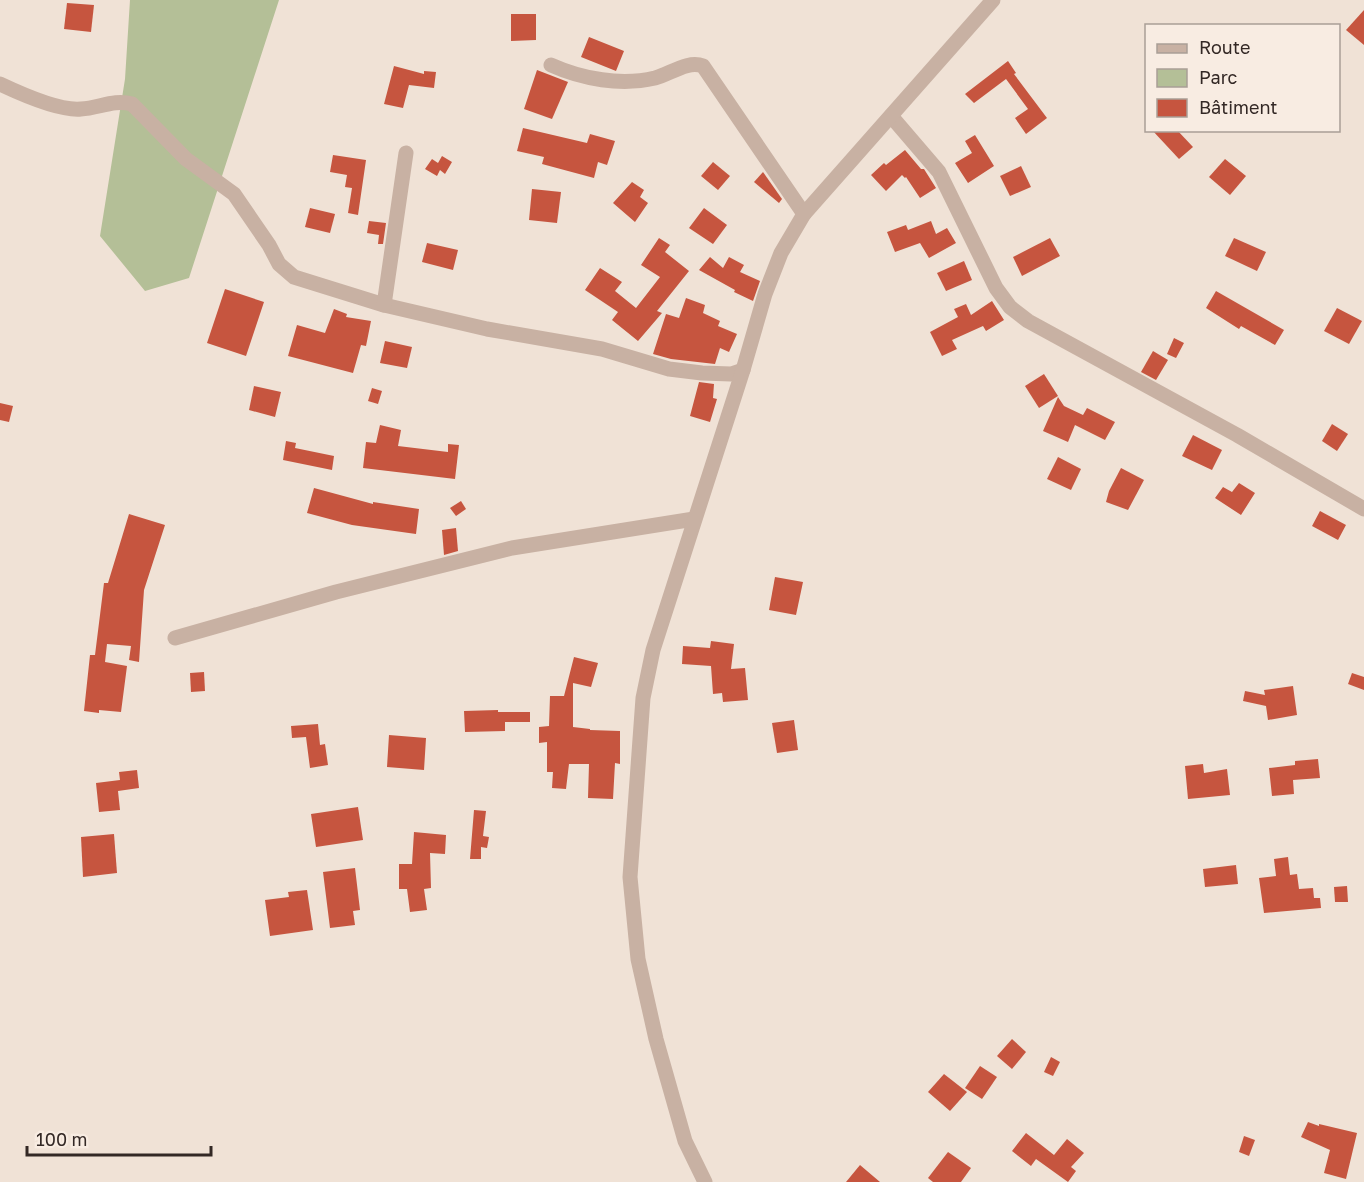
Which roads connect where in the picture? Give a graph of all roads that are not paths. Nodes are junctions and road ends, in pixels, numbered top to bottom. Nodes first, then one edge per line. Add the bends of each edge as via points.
1 (993, 0) edge
2 (551, 65) dead end
3 (0, 84) edge
4 (891, 116) junction
5 (406, 153) dead end
6 (804, 214) junction
7 (384, 305) junction
8 (743, 370) junction
9 (1364, 509) edge
10 (694, 519) junction
11 (175, 638) dead end
12 (705, 1182) edge

1 - 4 street
2 - 6 street via 593,79 624,80 653,78 695,63 703,66
3 - 7 street via 33,99 78,110 120,101 132,104 186,159 234,194 279,264 294,277
4 - 6 street
4 - 9 street via 939,172 996,288 1010,307 1028,321
5 - 7 street
6 - 8 street via 765,294
7 - 8 street via 487,329 602,349 669,369 702,374
8 - 10 street
10 - 11 street via 512,548
10 - 12 street via 652,650 643,698 630,877 638,959 656,1039 685,1142

